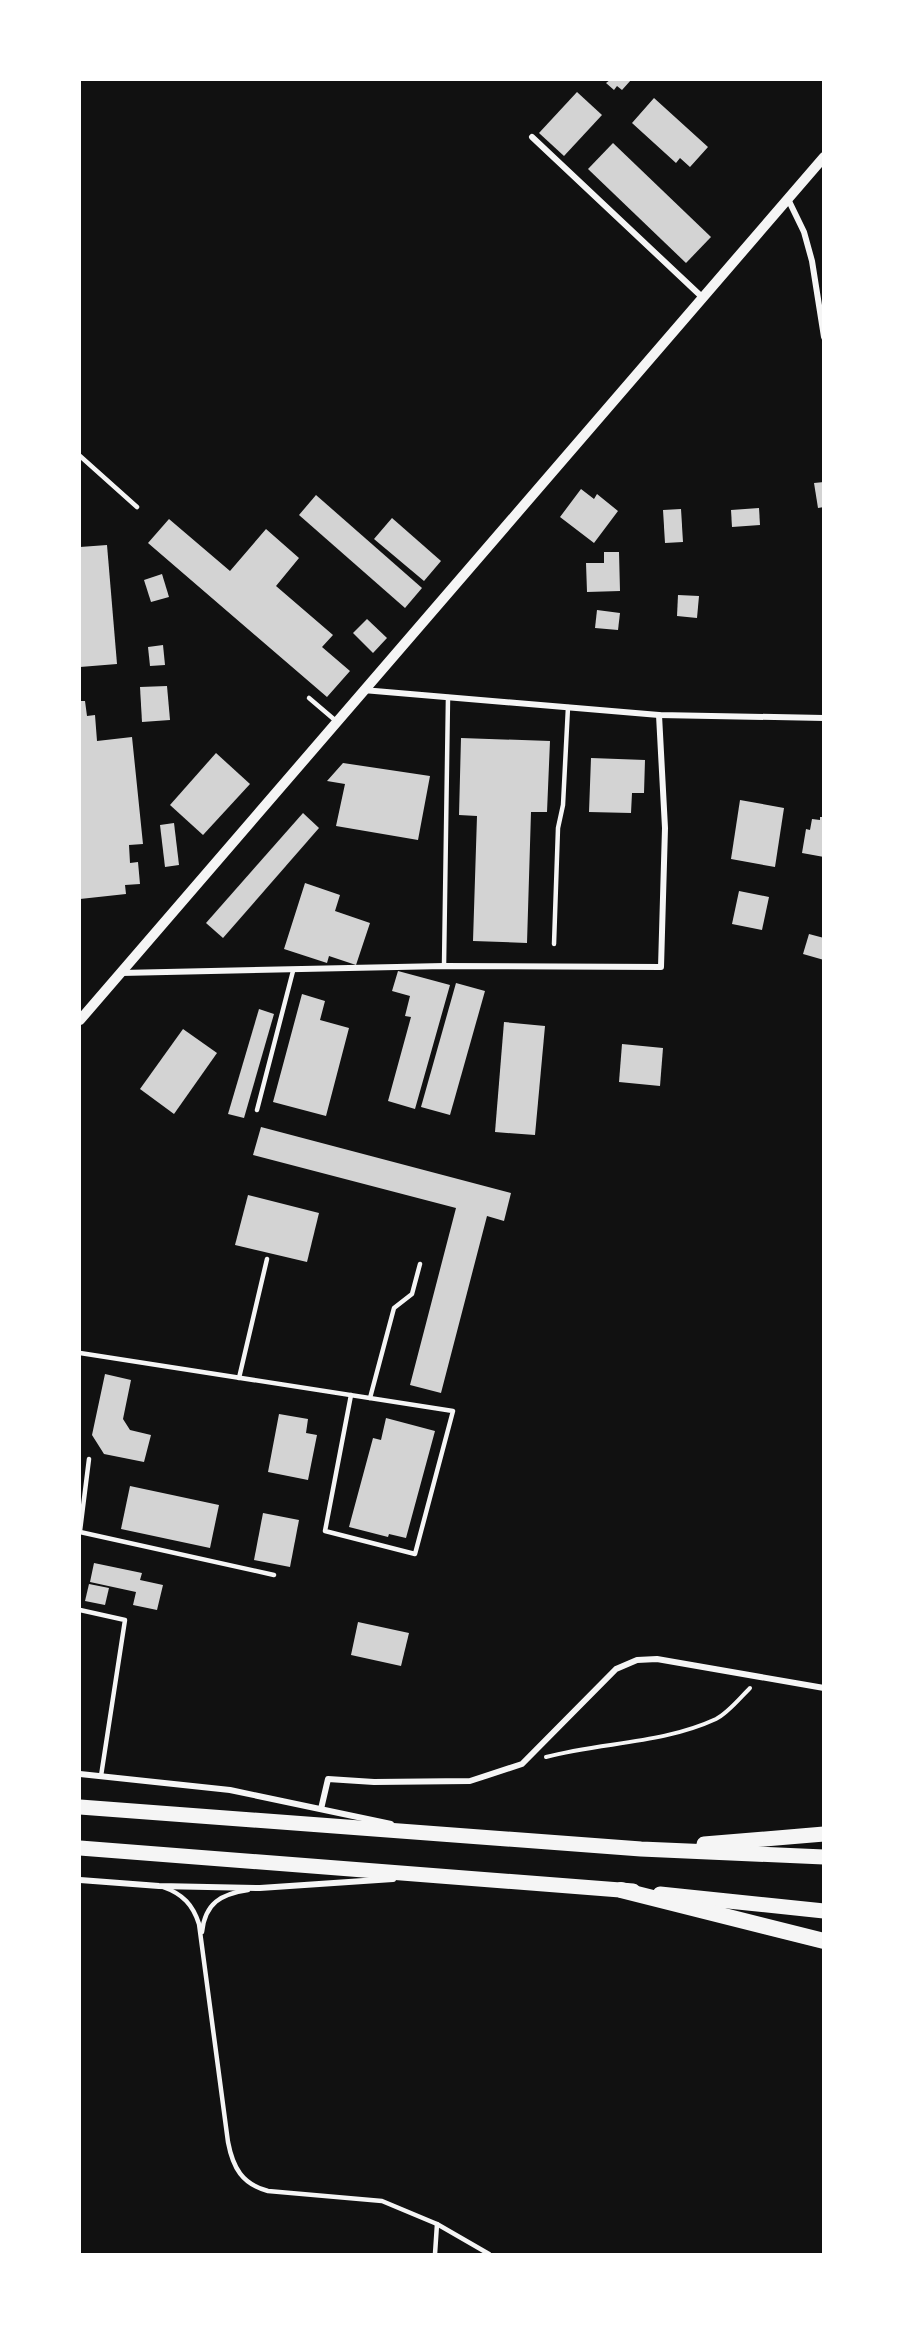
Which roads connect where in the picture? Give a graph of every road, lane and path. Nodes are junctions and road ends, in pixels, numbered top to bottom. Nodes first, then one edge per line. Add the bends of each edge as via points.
1 (532, 137) dead end
2 (824, 157) edge
3 (788, 199) junction
4 (702, 297) junction
5 (824, 337) edge
6 (80, 456) edge
7 (137, 507) dead end
8 (363, 690) junction
9 (448, 697) junction
10 (309, 698) dead end
11 (568, 707) junction
12 (659, 716) junction
13 (824, 718) edge
14 (336, 721) junction
15 (554, 944) dead end
16 (444, 966) junction
17 (293, 971) junction
18 (120, 973) junction
19 (80, 1020) edge
20 (257, 1110) dead end
21 (267, 1259) dead end
22 (420, 1263) dead end
23 (80, 1353) edge
24 (239, 1378) junction
25 (351, 1395) junction
26 (370, 1398) junction
27 (89, 1459) dead end
28 (80, 1532) edge
29 (274, 1575) dead end
30 (80, 1610) edge
31 (761, 1677) junction
32 (824, 1688) edge
33 (522, 1764) junction
34 (80, 1774) edge
35 (101, 1776) junction
36 (80, 1808) edge
37 (321, 1809) junction
38 (824, 1834) edge
39 (453, 1835) junction
40 (80, 1848) edge
41 (641, 1849) junction
42 (824, 1857) edge
43 (460, 1876) junction
44 (80, 1880) edge
45 (159, 1886) junction
46 (260, 1888) junction
47 (621, 1890) junction
48 (824, 1911) edge
49 (201, 1937) junction
50 (824, 1941) edge
51 (437, 2224) junction
52 (435, 2254) edge
53 (489, 2254) edge

1 - 4 street
2 - 3 street
3 - 4 street
3 - 5 street via 804,232 812,261
4 - 8 street
6 - 7 lane
8 - 9 street
8 - 14 street
9 - 11 street
9 - 16 lane
10 - 14 lane
11 - 12 street
11 - 15 lane
12 - 13 street
12 - 16 street via 665,828 661,967
14 - 18 street
16 - 17 street
17 - 18 street
17 - 20 lane
18 - 19 street
21 - 24 lane
22 - 26 lane via 412,1294 394,1308
23 - 24 lane
24 - 25 lane
25 - 26 lane
25 - 26 lane via 325,1531 415,1554 453,1412
27 - 28 lane
28 - 29 lane
30 - 35 lane via 125,1620
31 - 32 street
31 - 33 path via 717,1718 645,1741 561,1753
31 - 33 street via 637,1659 616,1669
33 - 37 street via 470,1781 328,1779
34 - 35 street
35 - 37 street via 230,1790
36 - 39 highway
37 - 39 street
38 - 41 highway
39 - 41 highway
40 - 43 highway
41 - 42 highway
43 - 46 street
43 - 47 highway
44 - 45 street
45 - 46 street
45 - 49 lane via 191,1905
46 - 49 lane via 216,1900 206,1914
47 - 48 highway
47 - 50 highway
49 - 51 lane via 228,2142 237,2172 256,2188 373,2199
51 - 52 lane
51 - 53 lane

